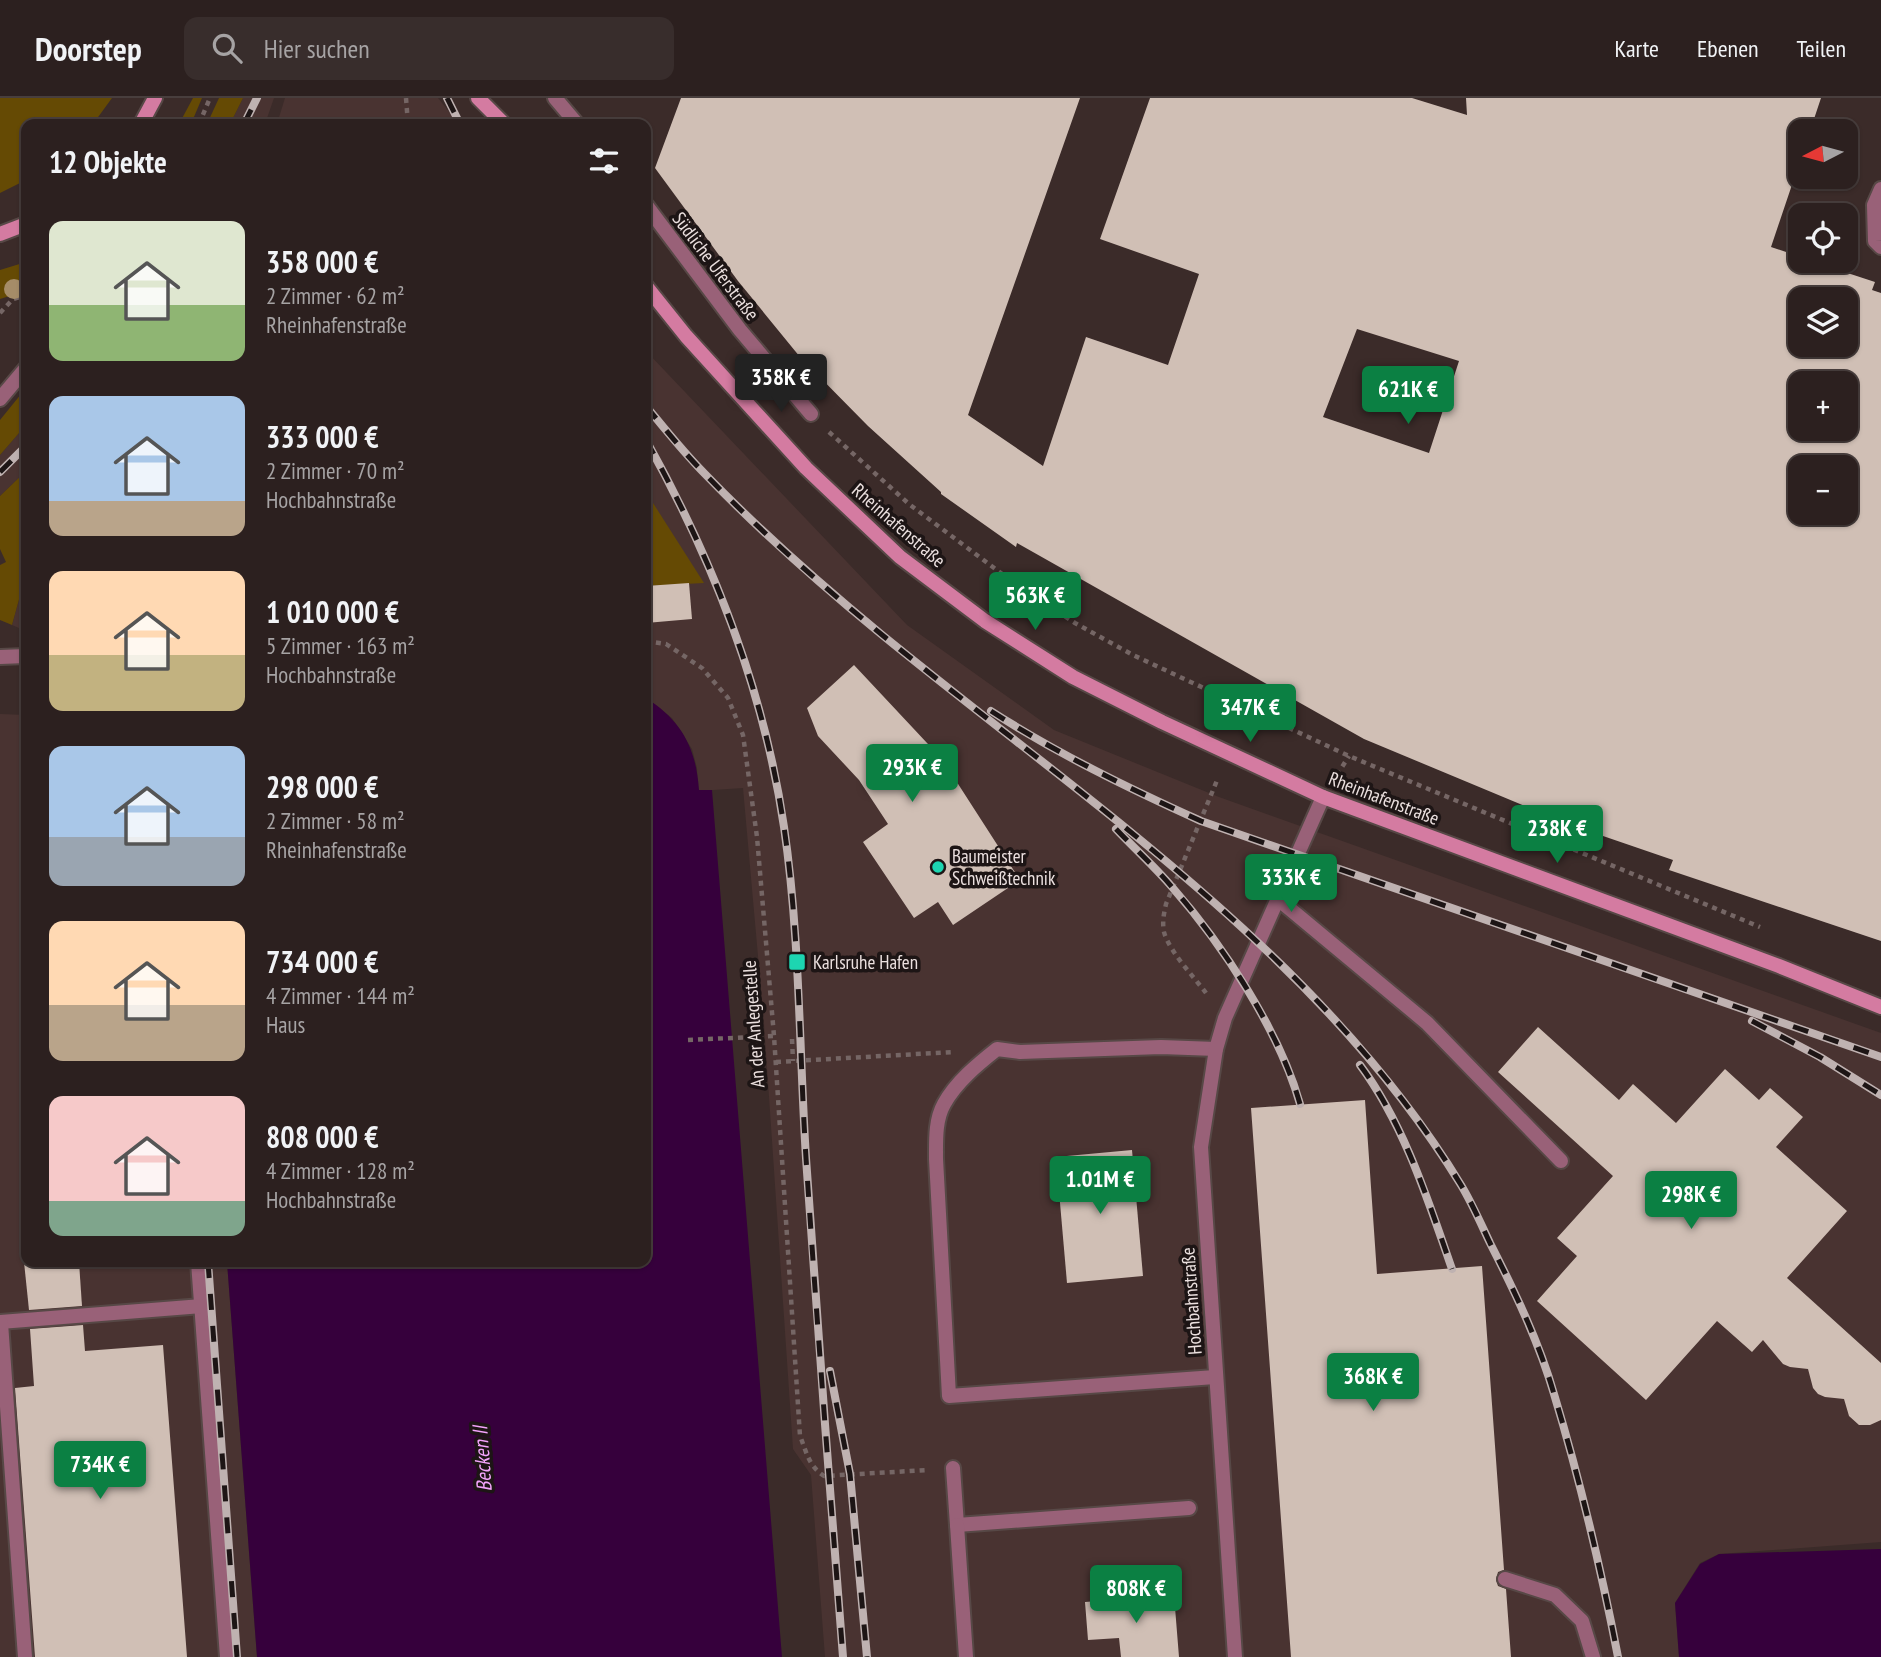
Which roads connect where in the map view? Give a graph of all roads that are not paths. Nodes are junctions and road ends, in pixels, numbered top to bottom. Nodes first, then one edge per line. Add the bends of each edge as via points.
1 (155, 98) edge
2 (478, 98) edge
3 (555, 98) edge
4 (144, 119) edge
5 (499, 119) edge
6 (573, 119) edge
7 (1881, 190) edge
8 (651, 212) edge
9 (21, 226) edge
10 (0, 234) edge
11 (1881, 247) edge
12 (651, 292) edge
13 (21, 374) edge
14 (0, 399) edge
15 (811, 414) road end
16 (21, 656) edge
17 (0, 657) edge
18 (1324, 797) junction
19 (1279, 899) junction
20 (1881, 1007) edge
21 (1216, 1049) junction
22 (1562, 1161) dead end
23 (198, 1267) edge
24 (202, 1306) junction
25 (1, 1322) edge
26 (1215, 1377) junction
27 (953, 1468) road end
28 (1189, 1508) dead end
29 (957, 1525) junction
30 (1505, 1579) dead end
31 (25, 1657) edge
32 (227, 1657) edge
33 (966, 1657) edge
34 (1234, 1657) edge
35 (1593, 1657) edge

1 - 4 main road
2 - 5 main road
3 - 6 street
7 - 11 street via 1874,205 1875,241
8 - 15 street, Südliche Uferstraße via 740,330
9 - 10 main road
12 - 18 main road, Rheinhafenstraße via 806,468 900,557 985,621 1073,677
13 - 14 street
16 - 17 street
18 - 19 street, Hochbahnstraße
18 - 20 main road, Rheinhafenstraße
19 - 21 street, Hochbahnstraße via 1225,1018
19 - 22 street via 1427,1023
21 - 26 street, Hochbahnstraße via 1201,1147
21 - 26 street via 997,1049 973,1068 943,1105 936,1129 949,1396
23 - 24 street
24 - 25 street
24 - 32 street
25 - 31 street
26 - 34 street, Hochbahnstraße
27 - 29 street
28 - 29 street
29 - 33 street
30 - 35 street via 1555,1595 1582,1621

